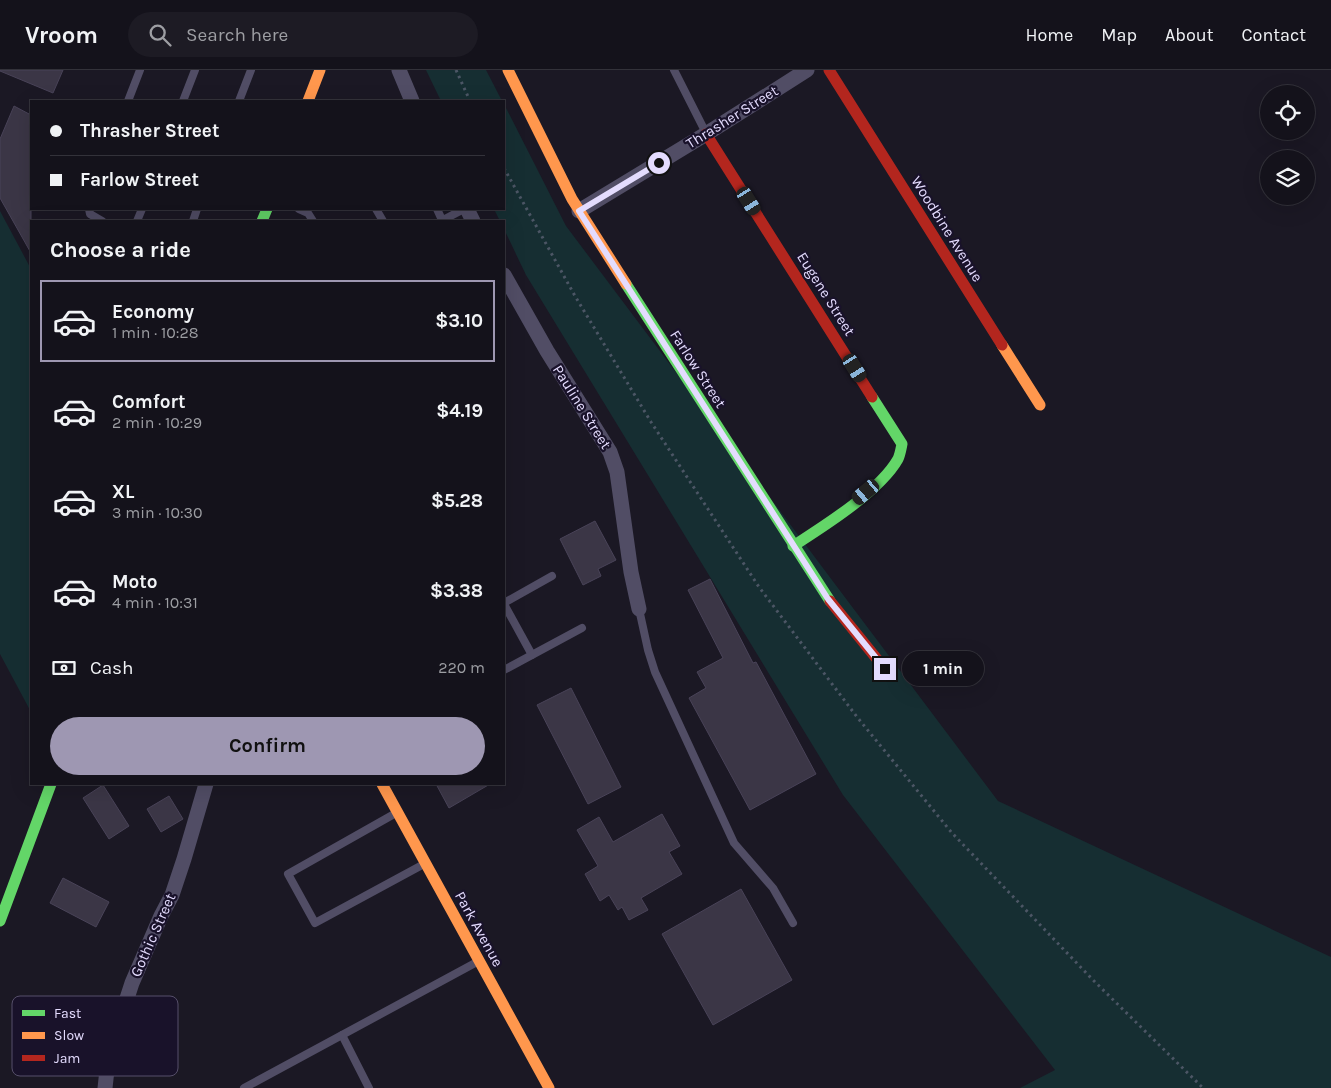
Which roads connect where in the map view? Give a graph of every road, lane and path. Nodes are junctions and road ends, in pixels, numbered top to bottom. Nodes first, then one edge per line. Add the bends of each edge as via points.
1 (140, 70) edge
2 (195, 70) edge
3 (252, 70) edge
4 (320, 70) edge
5 (399, 70) edge
6 (456, 70) edge
7 (508, 70) edge
8 (674, 70) edge
9 (807, 70) edge
10 (829, 70) edge
11 (128, 100) edge
12 (183, 100) edge
13 (239, 100) edge
14 (308, 100) edge
15 (412, 100) edge
16 (470, 100) edge
17 (706, 134) junction
18 (505, 170) edge
19 (89, 210) edge
20 (301, 210) edge
21 (464, 210) edge
22 (579, 211) junction
23 (100, 220) edge
24 (312, 220) edge
25 (444, 220) edge
26 (505, 277) edge
27 (1040, 404) dead end
28 (793, 546) junction
29 (552, 576) dead end
30 (505, 603) edge
31 (505, 606) edge
32 (639, 609) joint
33 (582, 628) dead end
34 (532, 655) junction
35 (505, 669) edge
36 (885, 669) dead end
37 (51, 785) edge
38 (206, 785) edge
39 (383, 785) edge
40 (398, 812) junction
41 (426, 863) junction
42 (0, 921) edge
43 (793, 922) dead end
44 (479, 961) junction
45 (128, 996) edge
46 (342, 1035) junction
47 (244, 1088) edge
48 (369, 1088) edge
49 (549, 1088) edge
50 (1203, 1088) edge

1 - 11 lane
2 - 12 lane
3 - 13 lane
4 - 14 street
5 - 15 street
6 - 16 path
7 - 22 street, Farlow Street
8 - 17 lane
9 - 17 street, Thrasher Street
10 - 27 street, Woodbine Avenue
17 - 22 street, Thrasher Street
17 - 28 street, Eugene Street via 902,444 899,458 881,480
18 - 50 path via 575,296 651,422 758,587 857,717 952,833 1093,980
19 - 23 lane
20 - 24 lane
21 - 25 lane
22 - 28 street, Farlow Street
26 - 32 street, Pauline Street via 610,452
28 - 36 street, Farlow Street via 828,599
29 - 30 lane
31 - 34 lane
32 - 43 lane via 656,672 734,843 774,888
33 - 34 lane
34 - 35 lane
37 - 42 street
38 - 45 street, Gothic Street via 172,894
39 - 40 street, Park Avenue
40 - 41 street, Park Avenue
40 - 41 lane via 288,874 315,922
41 - 44 street, Park Avenue
44 - 46 lane
44 - 49 street, Park Avenue
46 - 47 lane
46 - 48 lane

